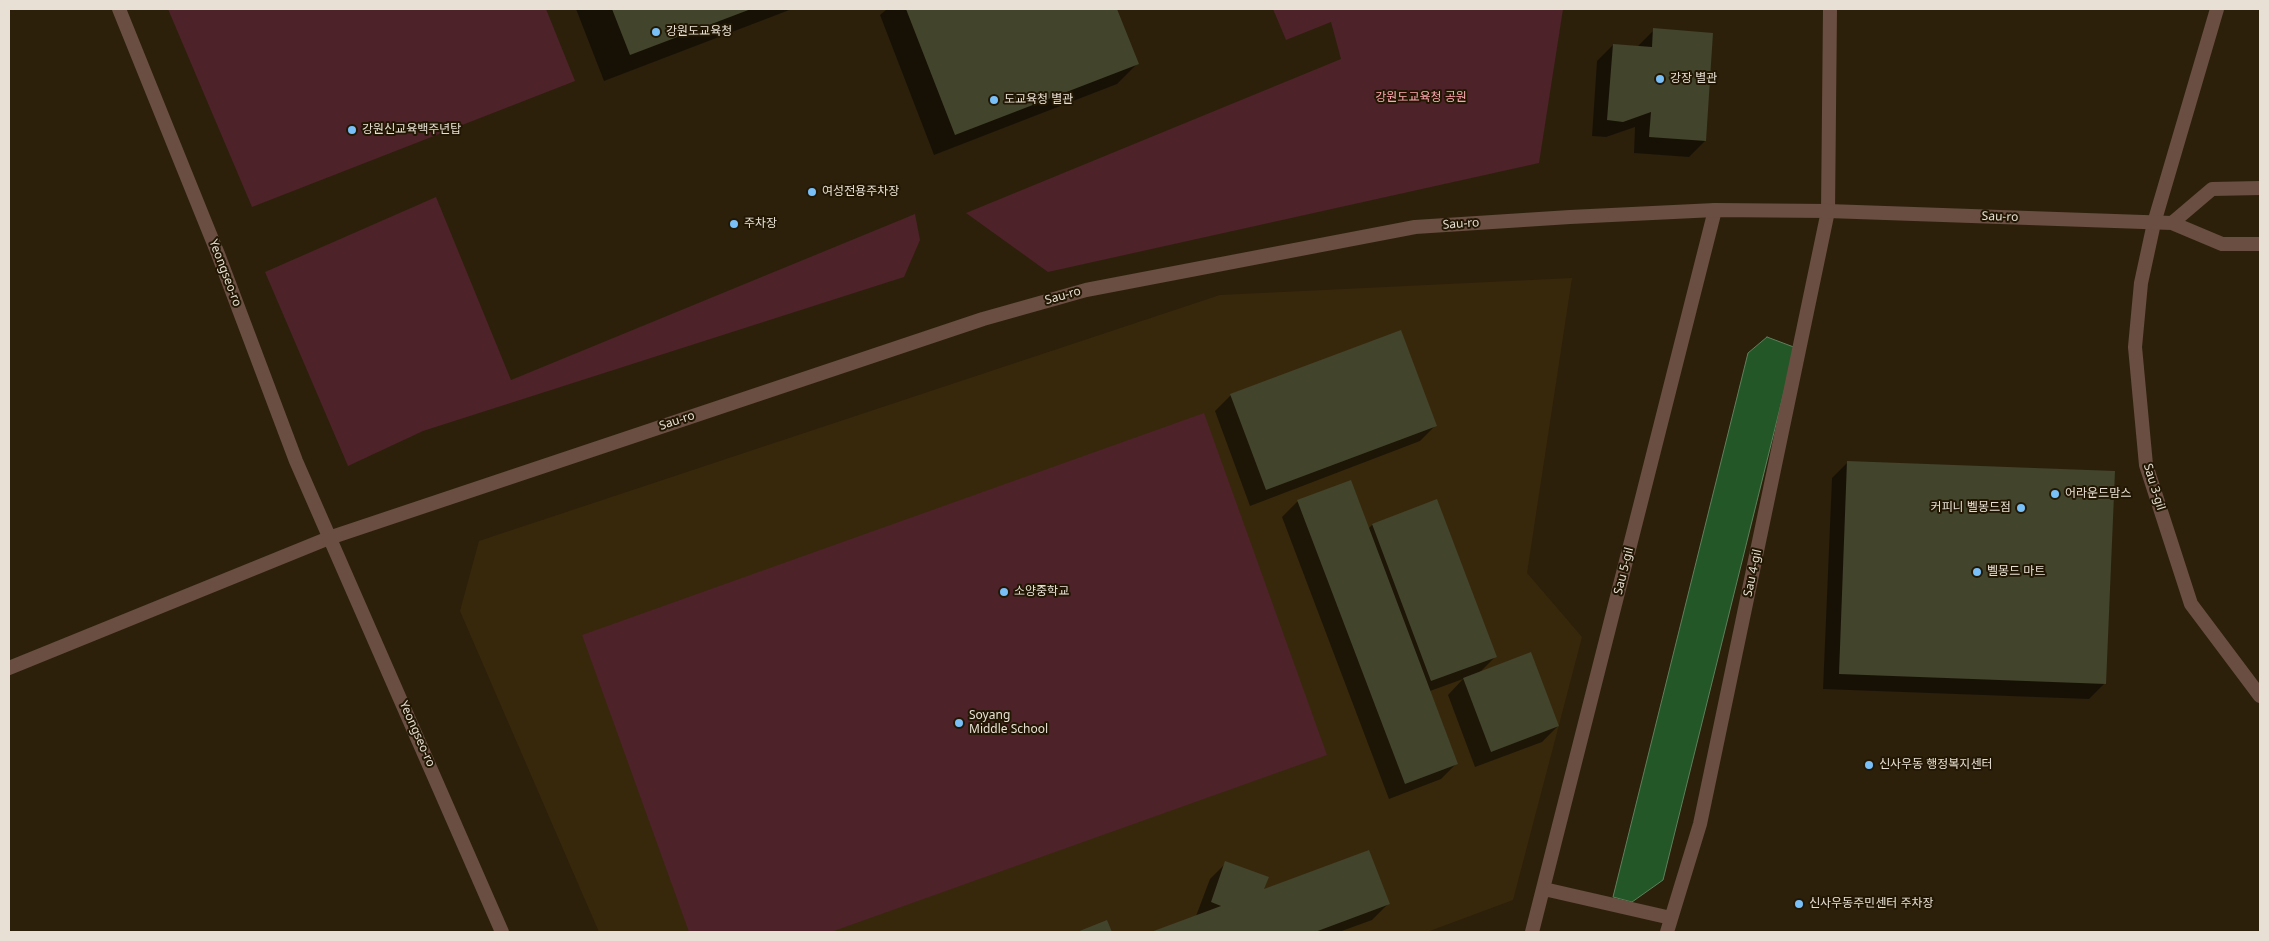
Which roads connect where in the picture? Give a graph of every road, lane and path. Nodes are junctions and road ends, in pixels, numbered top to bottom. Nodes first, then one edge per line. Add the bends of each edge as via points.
1 (119, 9) edge
2 (1830, 9) edge
3 (2216, 9) edge
4 (2260, 188) edge
5 (1715, 210) junction
6 (1828, 211) junction
7 (2154, 223) junction
8 (2172, 223) junction
9 (2260, 244) edge
10 (329, 538) junction
11 (9, 668) edge
12 (2260, 696) edge
13 (1544, 890) junction
14 (1671, 918) junction
15 (502, 932) edge
16 (1532, 932) edge
17 (1667, 932) edge

1 - 10 street, Yeongseo-ro
2 - 6 street
3 - 7 street, Sau 3-gil
4 - 8 street via 2212,189
5 - 6 street, Sau-ro
5 - 10 street, Sau-ro via 1415,227 1086,290 983,319
5 - 13 street, Sau 5-gil
6 - 7 street, Sau-ro
6 - 14 street, Sau 4-gil via 1700,824
7 - 8 street, Sau-ro
7 - 12 street, Sau 3-gil via 2141,283 2135,347 2146,465 2191,604
8 - 9 street, Sau-ro via 2222,244
10 - 11 street
10 - 15 street, Yeongseo-ro via 406,707
13 - 14 street
13 - 16 street, Sau 5-gil
14 - 17 street, Sau 4-gil

